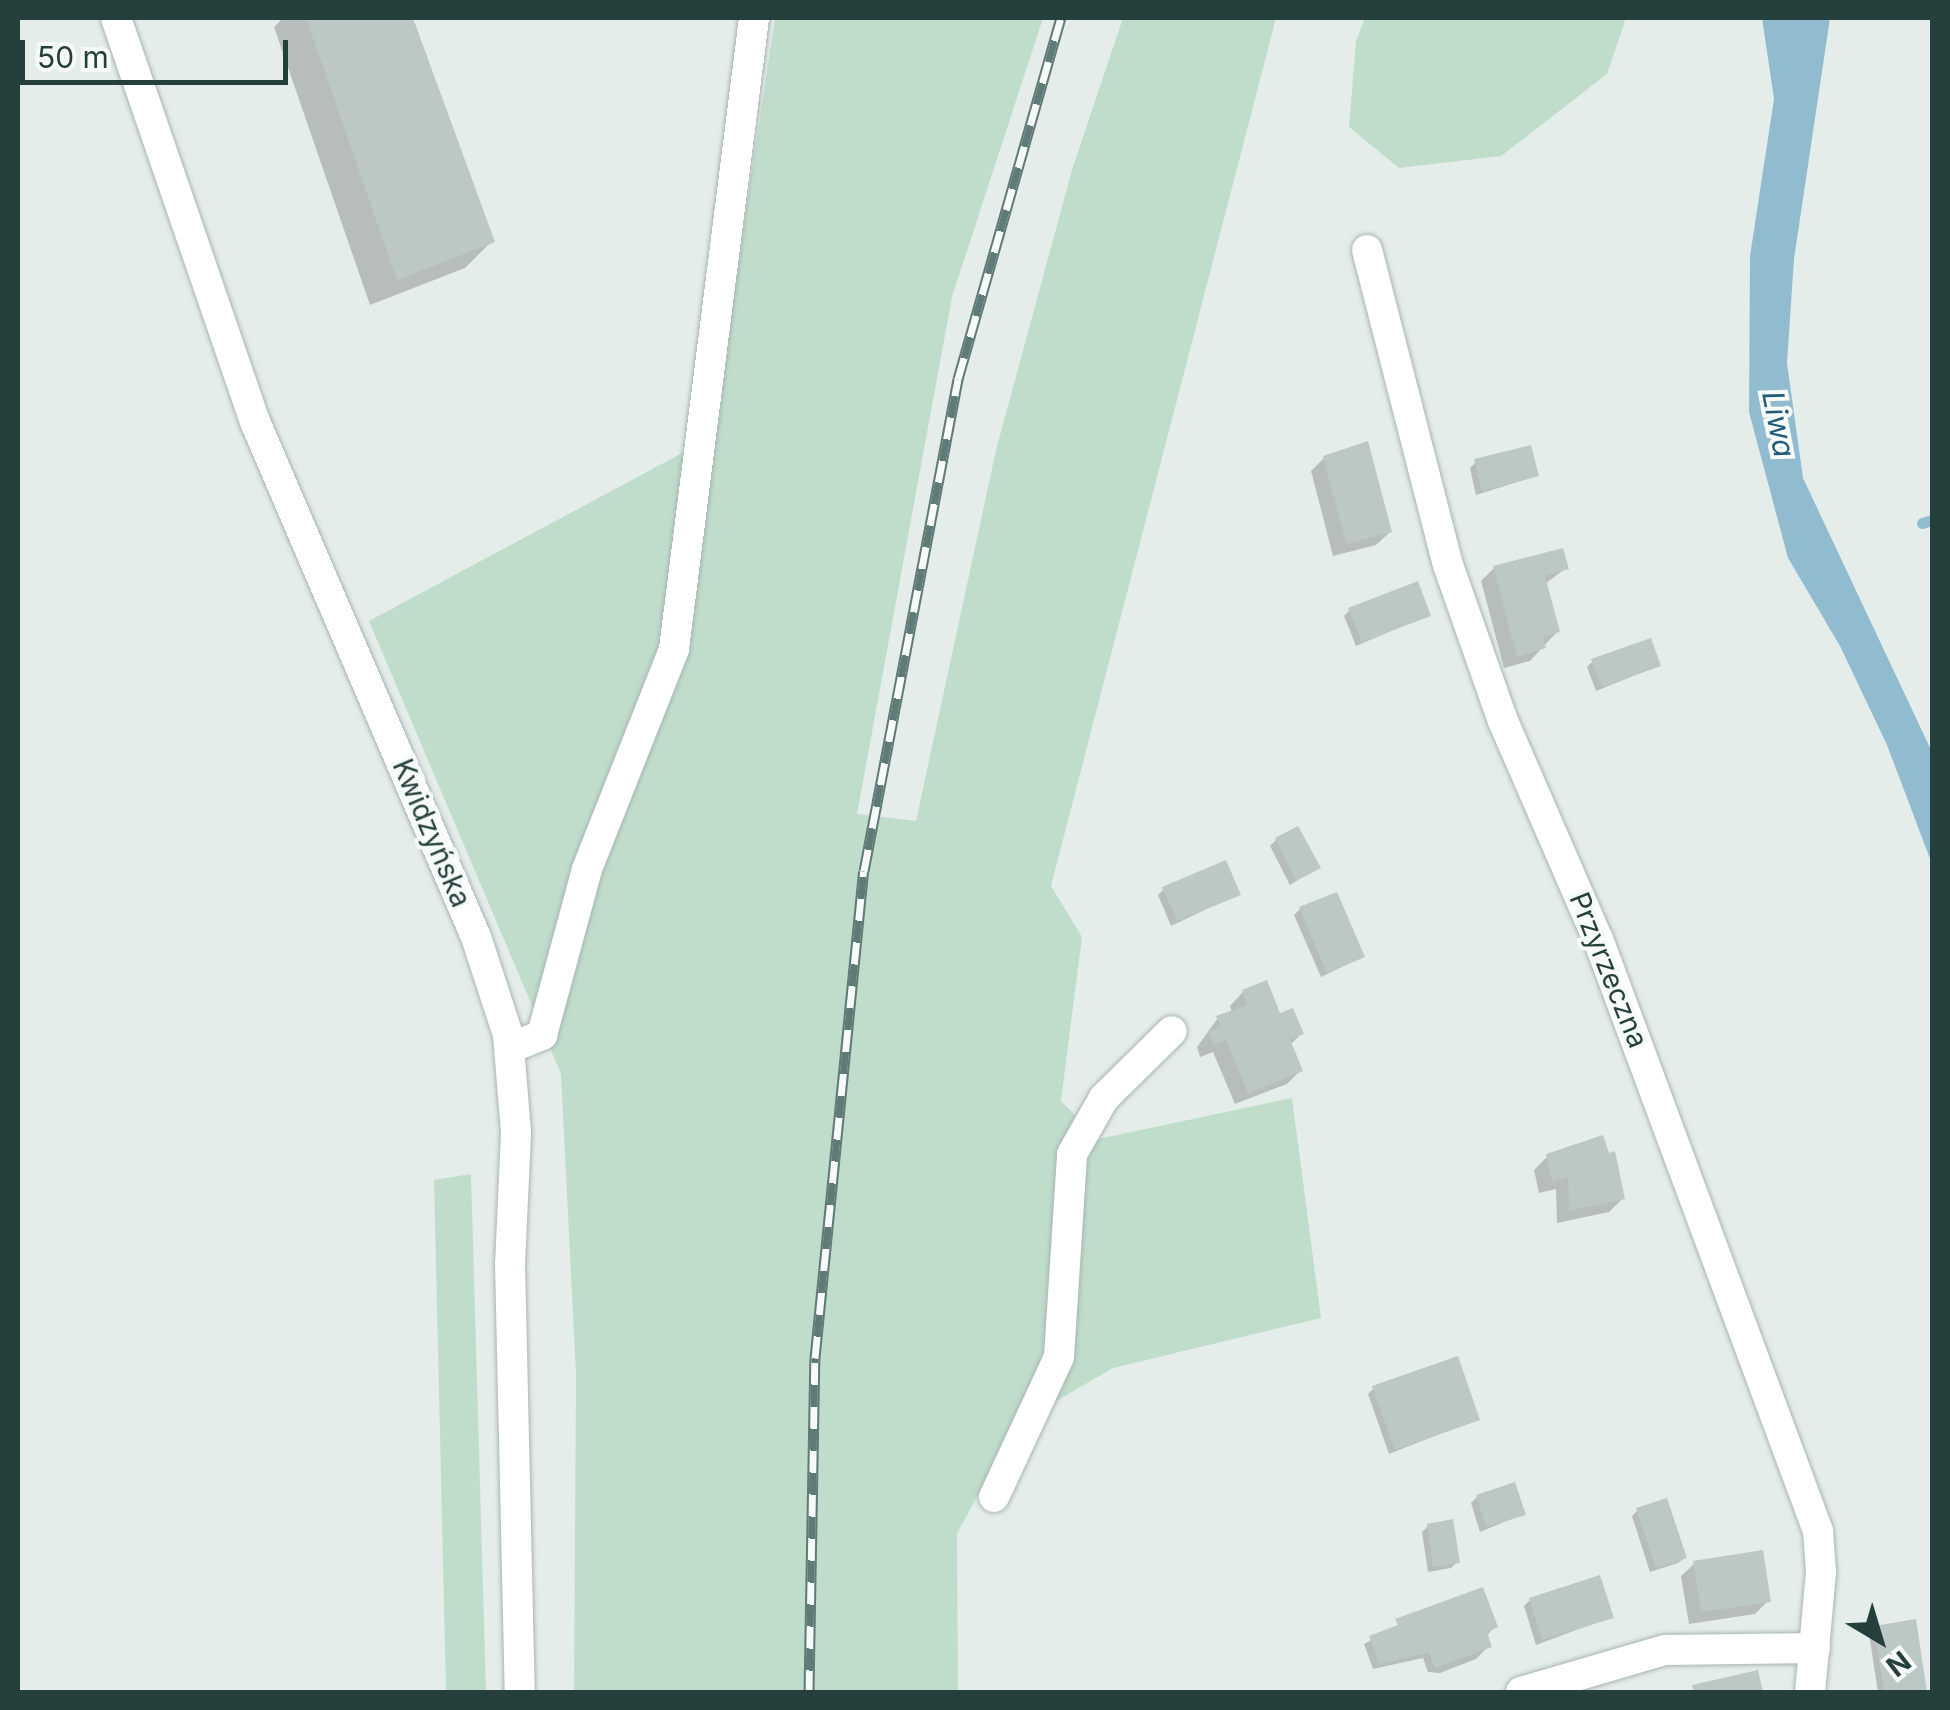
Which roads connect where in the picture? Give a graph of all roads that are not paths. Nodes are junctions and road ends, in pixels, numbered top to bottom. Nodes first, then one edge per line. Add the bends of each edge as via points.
1 (116, 18) edge
2 (754, 18) edge
3 (1366, 250) dead end
4 (1172, 1032) dead end
5 (510, 1048) junction
6 (994, 1496) dead end
7 (1815, 1648) junction
8 (520, 1692) edge
9 (1521, 1692) edge
10 (1810, 1692) edge

1 - 5 street, Kwidzyńska via 256,424 476,937
2 - 5 street via 674,649 587,869 542,1035
3 - 7 street, Przyrzeczna via 1448,565 1496,704 1606,957 1818,1531
4 - 6 street via 1104,1098 1072,1154 1059,1357
5 - 8 street, Kwidzyńska
7 - 9 street via 1665,1650
7 - 10 street, Przyrzeczna

